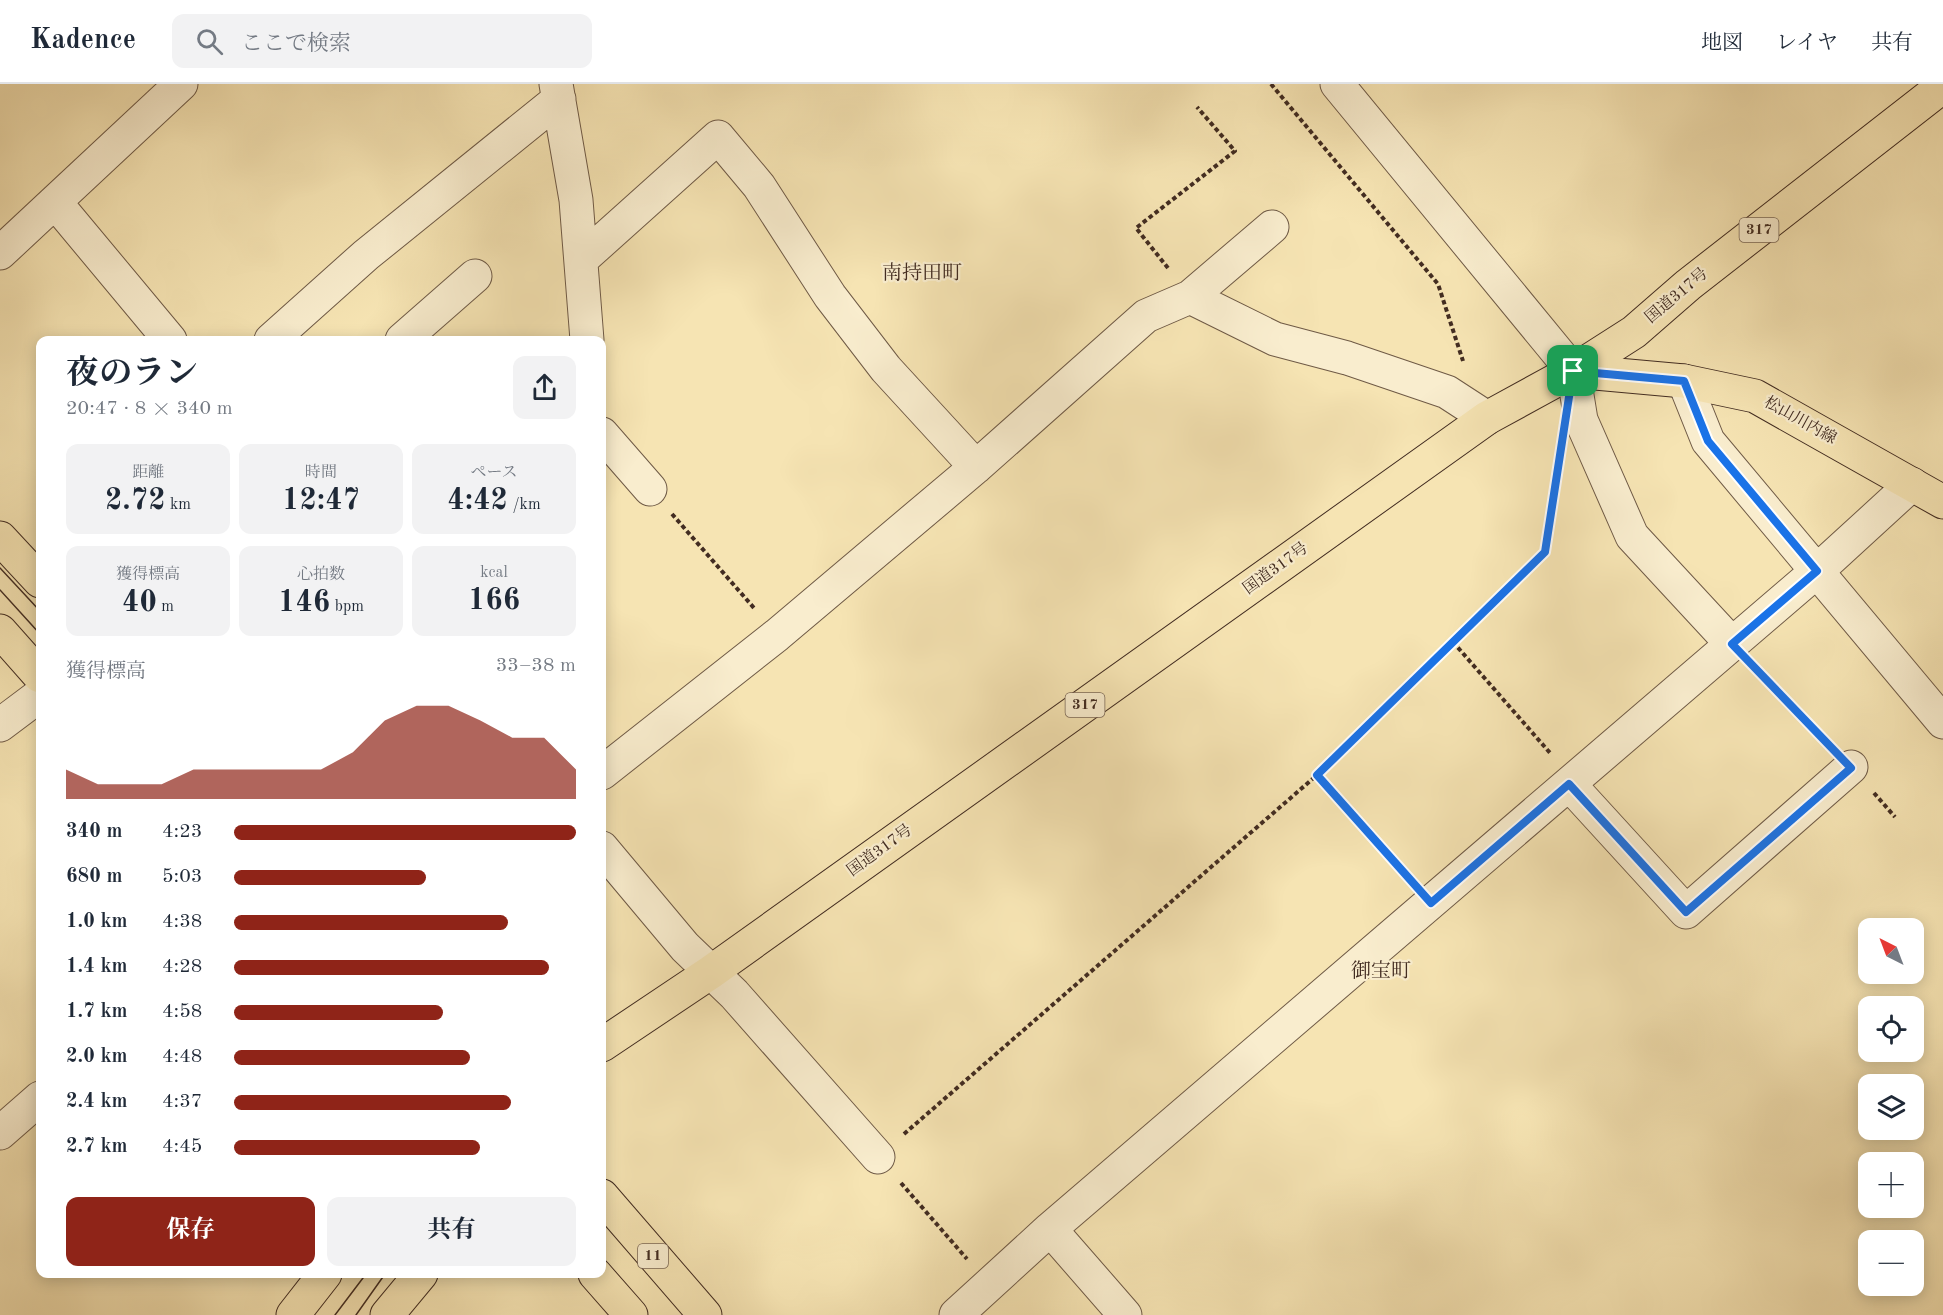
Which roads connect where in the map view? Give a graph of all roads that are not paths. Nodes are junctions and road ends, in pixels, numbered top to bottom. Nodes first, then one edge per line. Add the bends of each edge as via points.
1 (1337, 84) edge
2 (1943, 86) edge
3 (172, 87) edge
4 (557, 91) edge
5 (55, 202) junction
6 (1272, 227) dead end
7 (0, 254) edge
8 (582, 259) junction
9 (475, 276) dead end
10 (1190, 297) junction
11 (167, 336) edge
12 (275, 336) edge
13 (407, 336) edge
14 (587, 336) edge
15 (1573, 371) junction
16 (1684, 381) junction
17 (1475, 412) junction
18 (606, 439) edge
19 (976, 467) junction
20 (1912, 484) junction
21 (650, 489) road end
22 (1943, 502) edge
23 (0, 538) edge
24 (1817, 571) junction
25 (36, 577) edge
26 (0, 631) edge
27 (1732, 644) junction
28 (36, 672) edge
29 (36, 697) edge
30 (1943, 722) edge
31 (0, 724) edge
32 (1851, 768) road end
33 (606, 770) edge
34 (1571, 782) junction
35 (606, 853) edge
36 (711, 972) junction
37 (606, 1043) edge
38 (36, 1101) edge
39 (0, 1132) edge
40 (878, 1157) road end
41 (606, 1201) edge
42 (1050, 1229) junction
43 (323, 1278) edge
44 (418, 1278) edge
45 (599, 1278) edge
46 (293, 1315) edge
47 (387, 1315) edge
48 (631, 1315) edge
49 (705, 1315) edge
50 (956, 1315) edge
51 (1125, 1315) edge

1 - 15 street
2 - 15 main road, 国道317号 / 317 via 1688,285 1634,332
3 - 5 street
4 - 8 street
4 - 12 street
5 - 7 street
5 - 11 street
6 - 10 street
8 - 14 street
8 - 19 street via 718,137 759,186 830,296 886,369
9 - 13 street
10 - 17 street via 1275,339 1347,358 1447,392
10 - 19 street via 1146,316
15 - 16 main road, 松山川内線
15 - 17 main road, 国道317号 / 317
15 - 27 street via 1581,420 1632,536
16 - 20 main road, 松山川内線 via 1755,396
16 - 24 street via 1708,441
17 - 36 main road, 国道317号 / 317
18 - 21 street
19 - 33 street via 777,635
20 - 22 main road, 松山川内線
20 - 24 street
23 - 25 main road
24 - 27 street
24 - 30 street
26 - 28 main road
27 - 34 street
29 - 31 street
32 - 34 street via 1686,912
34 - 42 street
35 - 36 street
36 - 37 main road, 国道317号 / 317
36 - 40 street
38 - 39 street
41 - 49 main road, 11
42 - 50 street
42 - 51 street
43 - 46 main road
44 - 47 main road
45 - 48 main road

